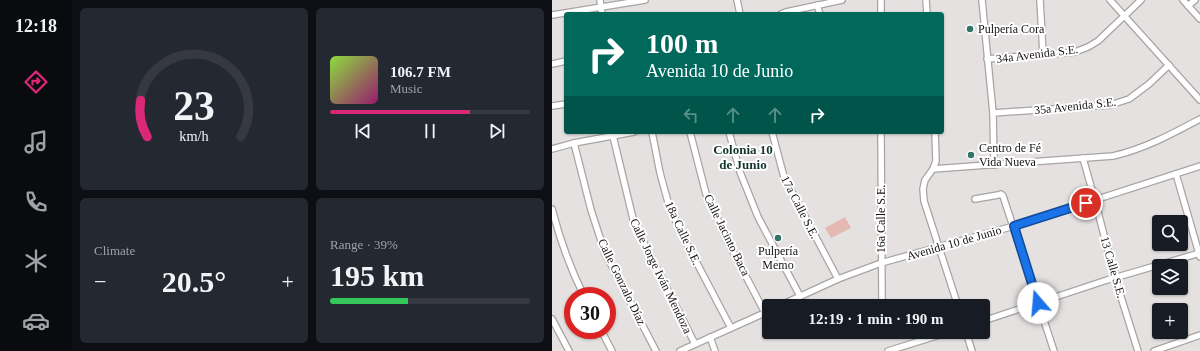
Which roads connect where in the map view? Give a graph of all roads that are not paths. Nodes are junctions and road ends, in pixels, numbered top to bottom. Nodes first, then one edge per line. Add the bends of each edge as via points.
1 (600, 0) edge
2 (645, 0) edge
3 (737, 0) edge
4 (842, 0) edge
5 (881, 0) edge
6 (926, 0) edge
7 (982, 0) edge
8 (1040, 0) edge
9 (1110, 0) edge
10 (1141, 0) edge
11 (1183, 0) edge
12 (1195, 0) edge
13 (818, 5) junction
14 (1188, 6) junction
15 (601, 7) junction
16 (570, 12) edge
17 (602, 12) edge
18 (740, 12) edge
19 (789, 12) edge
20 (820, 12) edge
21 (881, 12) edge
22 (927, 12) edge
23 (564, 13) edge
24 (552, 15) edge
25 (1124, 15) junction
26 (1200, 19) edge
27 (1043, 54) junction
28 (987, 59) junction
29 (564, 61) edge
30 (552, 64) edge
31 (1169, 65) junction
32 (1200, 100) edge
33 (564, 104) edge
34 (552, 106) edge
35 (993, 113) junction
36 (1200, 120) edge
37 (624, 134) edge
38 (652, 134) edge
39 (691, 134) edge
40 (730, 134) edge
41 (773, 134) edge
42 (881, 134) edge
43 (935, 134) edge
44 (613, 136) junction
45 (574, 142) junction
46 (552, 149) edge
47 (1082, 158) junction
48 (994, 165) junction
49 (1200, 166) edge
50 (933, 169) junction
51 (1176, 174) junction
52 (975, 199) dead end
53 (1095, 200) junction
54 (552, 209) edge
55 (1014, 226) junction
56 (939, 248) junction
57 (1200, 254) edge
58 (881, 264) junction
59 (1115, 278) junction
60 (838, 279) junction
61 (580, 287) edge
62 (800, 296) junction
63 (794, 299) edge
64 (882, 299) edge
65 (956, 299) edge
66 (762, 303) edge
67 (1038, 303) junction
68 (762, 314) edge
69 (552, 319) edge
70 (990, 319) edge
71 (731, 328) junction
72 (1200, 336) edge
73 (710, 338) junction
74 (606, 339) edge
75 (926, 339) edge
76 (968, 339) edge
77 (695, 344) junction
78 (569, 351) edge
79 (612, 351) edge
80 (656, 351) edge
81 (680, 351) edge
82 (715, 351) edge
83 (888, 351) edge
84 (972, 351) edge
85 (1054, 351) edge
86 (1138, 351) edge
87 (1154, 351) edge

1 - 15 street
2 - 15 street
3 - 18 street
4 - 13 street
5 - 21 street
6 - 22 street
7 - 28 street
8 - 27 street
9 - 25 street
10 - 25 street, 34a Avenida S.E.
11 - 14 street
12 - 14 street
13 - 19 street
13 - 20 street
14 - 26 street
15 - 16 street
15 - 17 street
23 - 24 street
25 - 27 street, 34a Avenida S.E. via 1088,47 1075,52
25 - 31 street
27 - 28 street, 34a Avenida S.E.
28 - 35 street
29 - 30 street
31 - 32 street
31 - 35 street, 35a Avenida S.E. via 1129,99 1110,105
33 - 34 street
35 - 48 street
36 - 47 street via 1130,152
37 - 44 street
38 - 71 street, 18a Calle S.E. via 668,202 680,231
39 - 66 street, Calle Jacinto Baca via 706,194 727,240
40 - 62 street via 740,172 758,217
41 - 60 street, 17a Calle S.E. via 784,177
42 - 58 street, 16a Calle S.E.
43 - 50 street via 936,161
44 - 45 street
44 - 77 street, Calle Jorge Iván Mendoza via 634,223
45 - 46 street
45 - 80 street, Calle Gonzalo Díaz via 605,253
47 - 48 street
47 - 53 street, 13 Calle S.E.
48 - 50 street
49 - 51 street, Avenida 10 de Junio
50 - 56 street via 925,180 923,189 924,201
51 - 53 street, Avenida 10 de Junio
51 - 57 street
52 - 55 street via 1001,194
53 - 55 street, Avenida 10 de Junio
53 - 59 street, 13 Calle S.E.
54 - 61 street via 559,236
55 - 56 street, Avenida 10 de Junio
55 - 67 street
56 - 58 street, Avenida 10 de Junio
56 - 65 street
57 - 59 street
58 - 60 street, Avenida 10 de Junio
58 - 64 street, 16a Calle S.E.
59 - 67 street
59 - 86 street, 13 Calle S.E.
60 - 62 street, Avenida 10 de Junio
62 - 63 street, Avenida 10 de Junio
67 - 70 street
67 - 85 street
68 - 71 street
69 - 78 street
71 - 73 street
72 - 87 street
73 - 77 street
73 - 82 street
74 - 79 street
75 - 83 street
76 - 84 street
77 - 81 street

